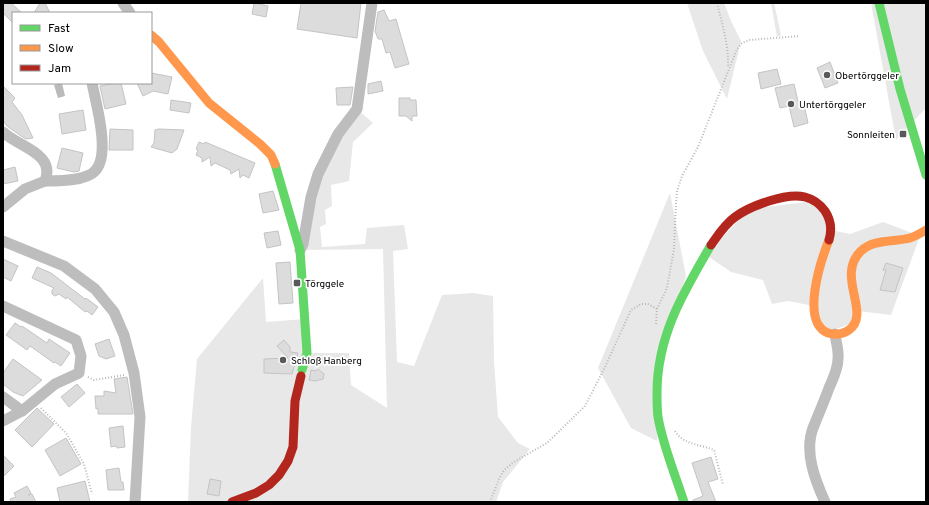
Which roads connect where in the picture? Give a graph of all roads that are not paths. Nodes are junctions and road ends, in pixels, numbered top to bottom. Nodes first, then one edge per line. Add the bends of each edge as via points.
1 (123, 3) edge
2 (372, 3) edge
3 (879, 3) edge
4 (129, 12) edge
5 (152, 36) edge
6 (92, 84) edge
7 (3, 132) edge
8 (926, 175) edge
9 (45, 181) junction
10 (3, 207) edge
11 (926, 230) edge
12 (3, 241) edge
13 (300, 250) junction
14 (3, 306) edge
15 (835, 334) junction
16 (3, 397) edge
17 (22, 411) junction
18 (3, 421) edge
19 (135, 502) edge
20 (232, 502) edge
21 (684, 502) edge
22 (826, 502) edge

1 - 4 street
2 - 13 street via 357,109 338,134 318,174
3 - 8 street via 903,102
5 - 13 street via 210,103 271,155
6 - 9 street via 103,144 100,162 95,171 88,175 69,180
7 - 9 street via 41,157 47,166 48,174
9 - 10 street via 25,189
11 - 15 street via 920,236 880,242 866,247 856,257 850,278 858,311 856,322 844,333
12 - 19 street via 64,266 95,289 114,312 124,335 134,373 140,417
13 - 20 street via 307,353 294,401 293,448 279,475 268,485 256,493
14 - 17 street via 76,340 81,356 80,373 55,384
15 - 21 street via 820,327 814,312 814,291 831,230 829,217 822,206 802,196 787,198 749,209 734,218 718,236 673,313 659,362 658,414
15 - 22 street via 837,366 810,439 813,470
16 - 17 street
17 - 18 street

